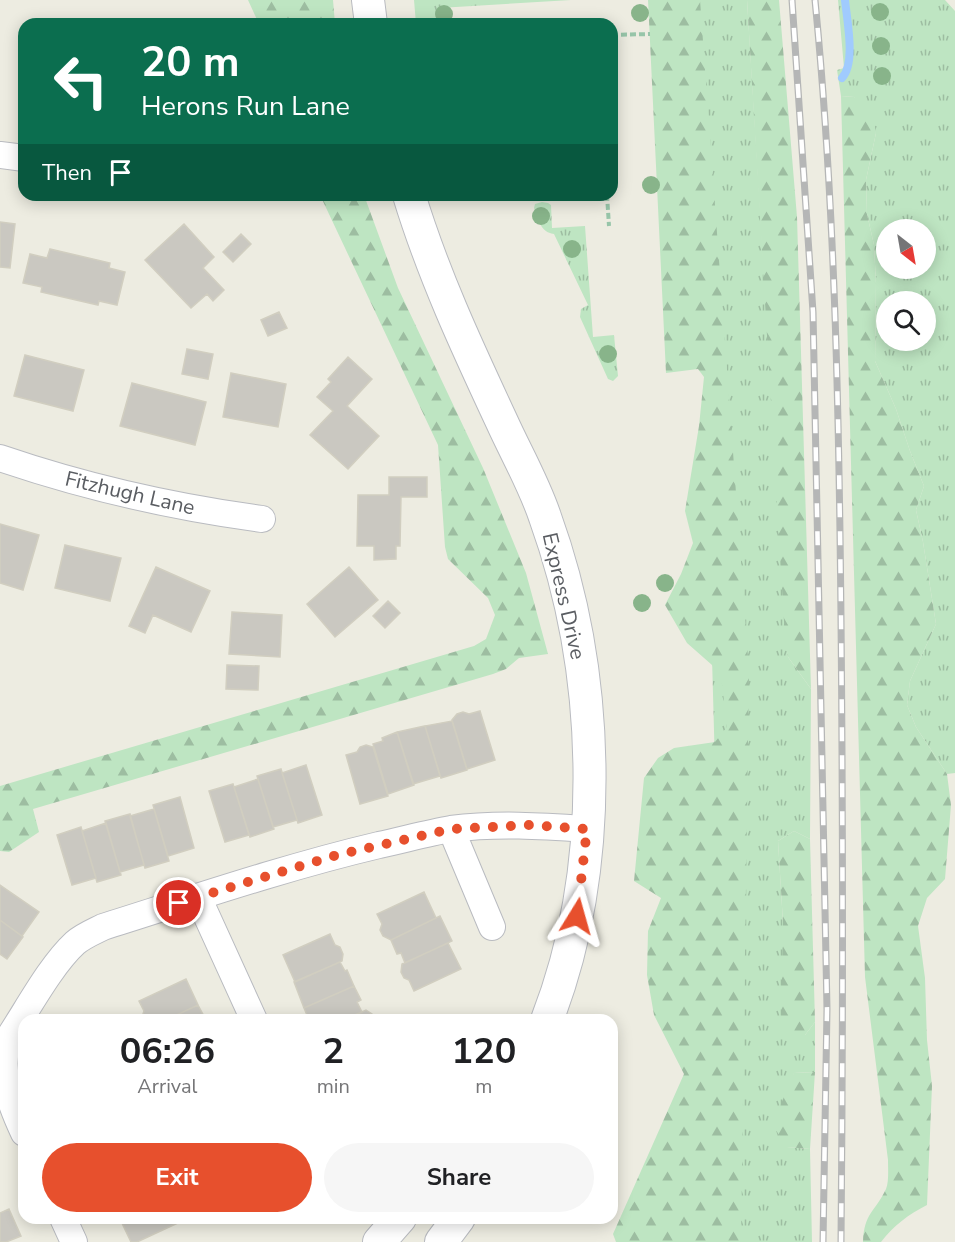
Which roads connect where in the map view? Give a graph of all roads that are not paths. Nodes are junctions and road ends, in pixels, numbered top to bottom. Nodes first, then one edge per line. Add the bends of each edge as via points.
1 (368, 0) edge
2 (371, 18) edge
3 (0, 155) edge
4 (18, 157) edge
5 (411, 201) edge
6 (0, 458) edge
7 (262, 519) dead end
8 (451, 829) junction
9 (587, 829) junction
10 (198, 897) junction
11 (492, 927) dead end
12 (24, 1014) edge
13 (251, 1014) edge
14 (549, 1014) edge
15 (18, 1023) edge
16 (18, 1119) edge
17 (66, 1224) edge
18 (395, 1224) edge
19 (454, 1224) edge
20 (74, 1242) edge
21 (379, 1242) edge
22 (441, 1242) edge

1 - 2 street
3 - 4 street
5 - 9 street, Express Drive via 453,316 545,515 561,569 579,650 586,705
6 - 7 street, Fitzhugh Lane via 138,497
8 - 9 street via 530,825
8 - 10 street via 337,855
8 - 11 street
9 - 14 street, Express Drive via 577,916
10 - 12 street via 103,927 76,942
10 - 13 street
15 - 16 street via 7,1040 0,1066
17 - 20 street
18 - 21 street
19 - 22 street

